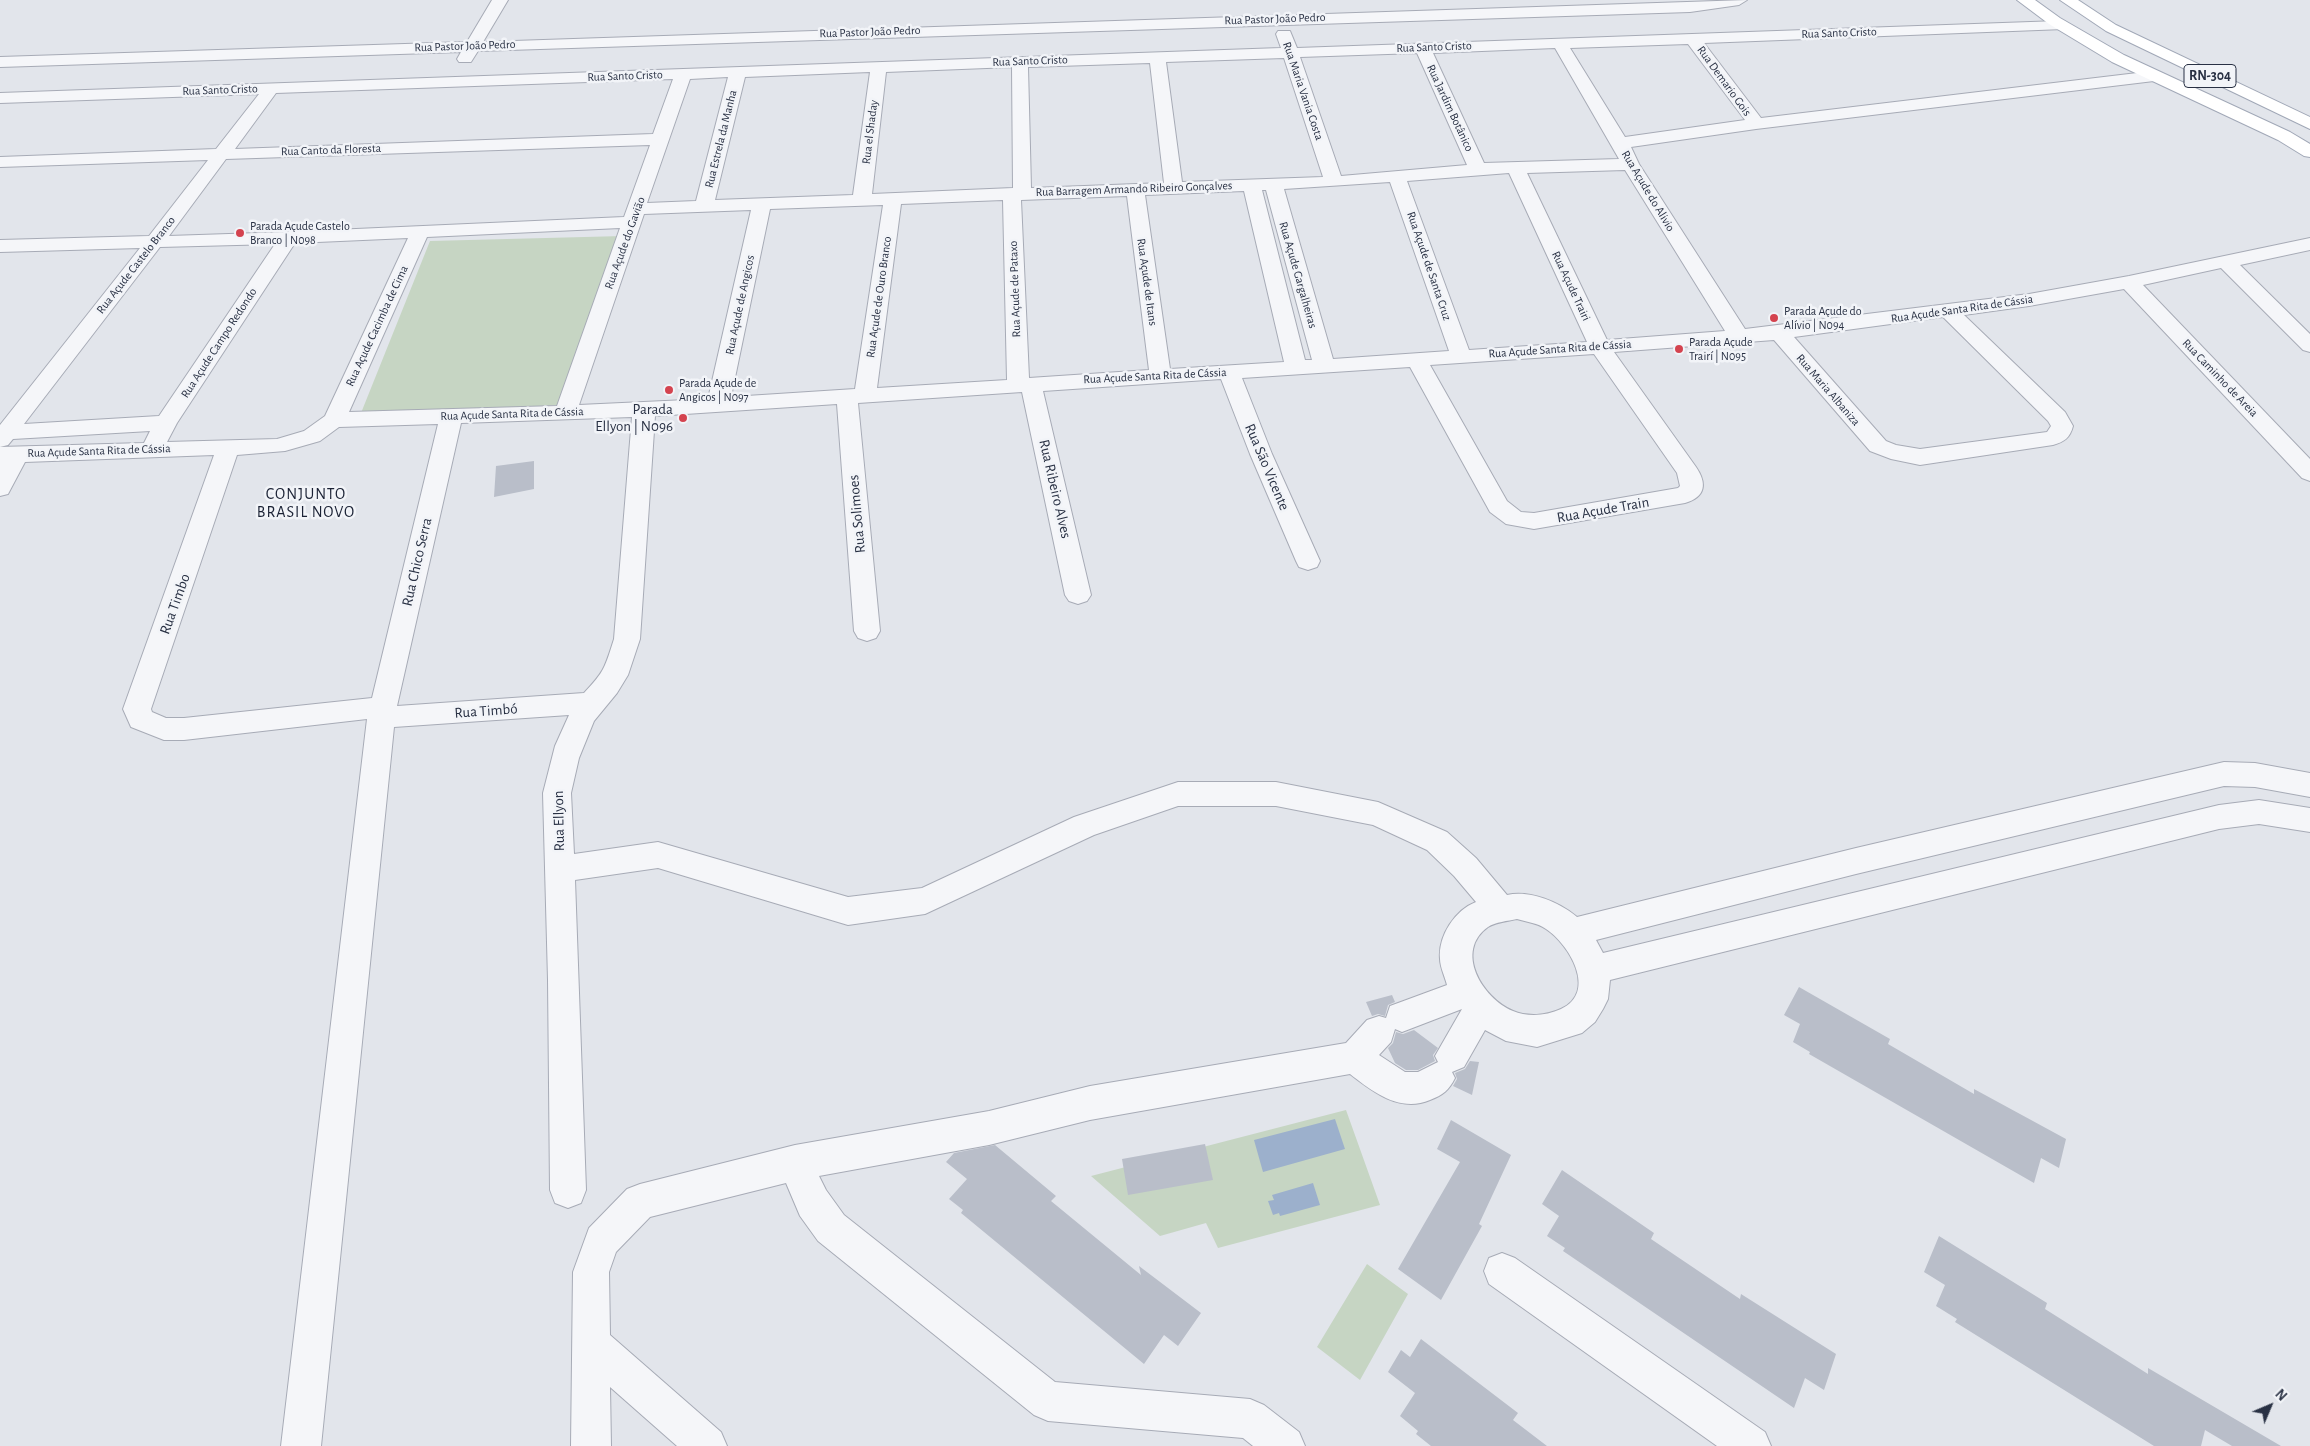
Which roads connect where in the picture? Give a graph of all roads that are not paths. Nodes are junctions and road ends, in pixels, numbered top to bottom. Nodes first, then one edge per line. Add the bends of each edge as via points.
1 (500, 0) edge
2 (1739, 0) edge
3 (2025, 0) edge
4 (2068, 0) edge
5 (1276, 12) junction
6 (2059, 26) junction
7 (1693, 39) junction
8 (1560, 44) junction
9 (473, 45) junction
10 (1422, 47) junction
11 (1289, 51) junction
12 (1157, 56) junction
13 (0, 62) edge
14 (1020, 62) junction
15 (879, 66) junction
16 (738, 72) junction
17 (684, 74) junction
18 (2154, 76) junction
19 (452, 82) junction
20 (270, 89) junction
21 (0, 98) edge
22 (1756, 124) junction
23 (2310, 124) edge
24 (2284, 136) junction
25 (662, 139) junction
26 (1620, 143) junction
27 (2310, 148) edge
28 (2310, 152) edge
29 (221, 154) junction
30 (0, 162) edge
31 (1630, 164) junction
32 (1515, 167) junction
33 (1478, 169) junction
34 (1397, 177) junction
35 (1334, 182) junction
36 (1273, 184) junction
37 (1252, 185) junction
38 (1174, 187) junction
39 (1135, 189) junction
40 (1017, 193) junction
41 (892, 198) junction
42 (862, 199) junction
43 (762, 204) junction
44 (704, 206) junction
45 (635, 216) junction
46 (420, 232) junction
47 (289, 238) junction
48 (155, 242) junction
49 (10, 246) edge
50 (2308, 246) edge
51 (2226, 262) junction
52 (0, 268) edge
53 (2129, 282) junction
54 (1949, 312) junction
55 (1779, 333) junction
56 (1739, 336) junction
57 (2310, 346) edge
58 (1600, 347) junction
59 (1461, 356) junction
60 (1416, 359) junction
61 (1324, 365) junction
62 (1296, 368) junction
63 (1229, 372) junction
64 (1160, 375) junction
65 (1025, 384) junction
66 (856, 397) junction
67 (718, 405) junction
68 (644, 410) junction
69 (566, 411) junction
70 (450, 417) junction
71 (334, 420) junction
72 (166, 423) junction
73 (6, 445) edge
74 (228, 447) junction
75 (152, 449) junction
76 (2308, 469) edge
77 (1688, 472) joint
78 (0, 488) edge
79 (1308, 561) dead end
80 (1078, 595) dead end
81 (867, 630) dead end
82 (591, 703) junction
83 (382, 712) junction
84 (184, 729) joint
85 (2310, 785) edge
86 (2310, 820) edge
87 (560, 869) junction
88 (1498, 907) junction
89 (1573, 932) junction
90 (1594, 970) junction
91 (1473, 1001) junction
92 (1355, 1057) junction
93 (795, 1163) junction
94 (568, 1190) dead end
95 (1502, 1271) dead end
96 (591, 1344) junction
97 (301, 1446) edge
98 (590, 1446) edge
99 (707, 1446) edge
100 (1285, 1446) edge
101 (1751, 1446) edge

1 - 9 street
2 - 5 street, Rua Pastor João Pedro via 1690,7
3 - 6 main road, RN-304
4 - 23 main road, RN-304 via 2110,28
5 - 9 street, Rua Pastor João Pedro
5 - 11 street, Rua Maria Vania Costa
6 - 7 street, Rua Santo Cristo
6 - 18 main road, RN-304
7 - 8 street, Rua Santo Cristo
7 - 22 street, Rua Demario Gois
8 - 10 street, Rua Santo Cristo
8 - 26 street, Rua Açude do Alivio
9 - 13 street, Rua Pastor João Pedro
9 - 19 street
10 - 11 street, Rua Santo Cristo
10 - 33 street, Rua Jardim Botânico
11 - 12 street, Rua Santo Cristo
11 - 35 street, Rua Maria Vania Costa
12 - 14 street, Rua Santo Cristo
12 - 38 street
14 - 15 street, Rua Santo Cristo
14 - 40 street, Rua Açude de Pataxo
15 - 16 street, Rua Santo Cristo
15 - 42 street, Rua el Shaday
16 - 17 street, Rua Santo Cristo
16 - 44 street, Rua Estrela da Manha
17 - 19 street, Rua Santo Cristo
17 - 25 street, Rua Açude do Gavião
18 - 22 street
18 - 24 main road, RN-304
19 - 20 street, Rua Santo Cristo
20 - 21 street, Rua Santo Cristo
20 - 29 street, Rua Açude Castelo Branco
22 - 26 street
24 - 27 street
24 - 28 main road, RN-304
25 - 29 street, Rua Canto da Floresta
25 - 45 street, Rua Açude do Gavião
26 - 31 street, Rua Açude do Alivio
29 - 30 street, Rua Canto da Floresta
29 - 48 street, Rua Açude Castelo Branco
31 - 32 street, Rua Barragem Armando Ribeiro Gonçalves
31 - 56 street, Rua Açude do Alivio
32 - 33 street, Rua Barragem Armando Ribeiro Gonçalves
32 - 58 street, Rua Açude Trairi
33 - 34 street, Rua Barragem Armando Ribeiro Gonçalves
34 - 35 street, Rua Barragem Armando Ribeiro Gonçalves
34 - 59 street, Rua Açude de Santa Cruz
35 - 36 street, Rua Barragem Armando Ribeiro Gonçalves
36 - 37 street, Rua Barragem Armando Ribeiro Gonçalves
36 - 61 street, Rua Açude Gargalheiras
37 - 38 street, Rua Barragem Armando Ribeiro Gonçalves
37 - 62 street, Rua Açude Gargalheiras
38 - 39 street, Rua Barragem Armando Ribeiro Gonçalves
39 - 40 street, Rua Barragem Armando Ribeiro Gonçalves
39 - 64 street, Rua Açude de Itans
40 - 41 street, Rua Barragem Armando Ribeiro Gonçalves
40 - 65 street, Rua Açude de Pataxo
41 - 42 street, Rua Barragem Armando Ribeiro Gonçalves
41 - 66 street, Rua Açude de Ouro Branco
42 - 43 street, Rua Barragem Armando Ribeiro Gonçalves
43 - 44 street, Rua Barragem Armando Ribeiro Gonçalves
43 - 67 street, Rua Açude de Angicos
44 - 45 street, Rua Barragem Armando Ribeiro Gonçalves
45 - 46 street, Rua Barragem Armando Ribeiro Gonçalves
45 - 69 street, Rua Açude do Gavião
46 - 47 street, Rua Barragem Armando Ribeiro Gonçalves
46 - 71 street, Rua Açude Cacimba de Cima
47 - 48 street, Rua Barragem Armando Ribeiro Gonçalves
47 - 72 street, Rua Açude Campo Redondo
48 - 49 street, Rua Barragem Armando Ribeiro Gonçalves
48 - 73 street, Rua Açude Castelo Branco
49 - 52 street
50 - 51 street, Rua Açude Santa Rita de Cássia
51 - 53 street, Rua Açude Santa Rita de Cássia
51 - 57 street
53 - 54 street, Rua Açude Santa Rita de Cássia
53 - 76 street, Rua Caminho de Areia
54 - 55 street, Rua Açude Santa Rita de Cássia
54 - 55 street, Rua Maria Albaniza via 2057,417 2062,426 2060,433 2053,438 1920,457 1891,452 1878,446
55 - 56 street, Rua Açude Santa Rita de Cássia
56 - 58 street, Rua Açude Santa Rita de Cássia
58 - 59 street, Rua Açude Santa Rita de Cássia
58 - 77 street, Rua Açude Trairi
59 - 60 street, Rua Açude Santa Rita de Cássia
60 - 61 street, Rua Açude Santa Rita de Cássia
60 - 77 street, Rua Açude Train via 1498,506 1518,521 1685,496 1692,488
61 - 62 street, Rua Açude Santa Rita de Cássia
62 - 63 street, Rua Açude Santa Rita de Cássia
63 - 64 street, Rua Açude Santa Rita de Cássia
63 - 79 street, Rua São Vicente
64 - 65 street, Rua Açude Santa Rita de Cássia
65 - 66 street, Rua Açude Santa Rita de Cássia
65 - 80 street, Rua Ribeiro Alves
66 - 67 street, Rua Açude Santa Rita de Cássia
66 - 81 street, Rua Solimoes
67 - 68 street, Rua Açude Santa Rita de Cássia
68 - 69 street, Rua Açude Santa Rita de Cássia
68 - 82 street, Rua Ellyon via 627,639 618,670
69 - 70 street, Rua Açude Santa Rita de Cássia
70 - 71 street, Rua Açude Santa Rita de Cássia
70 - 83 street, Rua Chico Serra
71 - 74 street, Rua Açude Santa Rita de Cássia via 321,431 293,443
72 - 73 street
72 - 75 street, Rua Açude Campo Redondo
73 - 75 street, Rua Açude Santa Rita de Cássia
73 - 78 street, Rua Açude Castelo Branco
74 - 75 street, Rua Açude Santa Rita de Cássia
74 - 84 street, Rua Timbo via 137,709 141,718 154,725 164,729
82 - 83 street, Rua Timbó via 402,717
82 - 87 street, Rua Ellyon via 570,739 562,763 557,793
83 - 84 street, Rua Timbó
83 - 97 street, Rua Chico Serra
85 - 89 street via 2255,775 2224,774
86 - 90 street via 2259,812 2219,817
87 - 88 street via 658,855 848,912 925,902 1084,826 1178,794 1276,794 1378,814 1437,841 1465,867
87 - 94 street, Rua Ellyon
88 - 89 street via 1537,910
88 - 91 street via 1467,924 1458,938 1454,956 1457,974
89 - 90 street via 1583,944
90 - 91 street via 1594,988 1588,1005 1576,1019 1560,1028 1540,1032 1518,1029 1498,1021
91 - 92 street via 1390,1024
91 - 92 street via 1445,1067 1429,1086 1416,1090 1402,1088
92 - 93 street via 1090,1103 989,1128
93 - 96 street via 640,1202 602,1241 591,1272
93 - 100 street via 814,1204 831,1228 1048,1401 1250,1419
95 - 101 street
96 - 98 street
96 - 99 street

